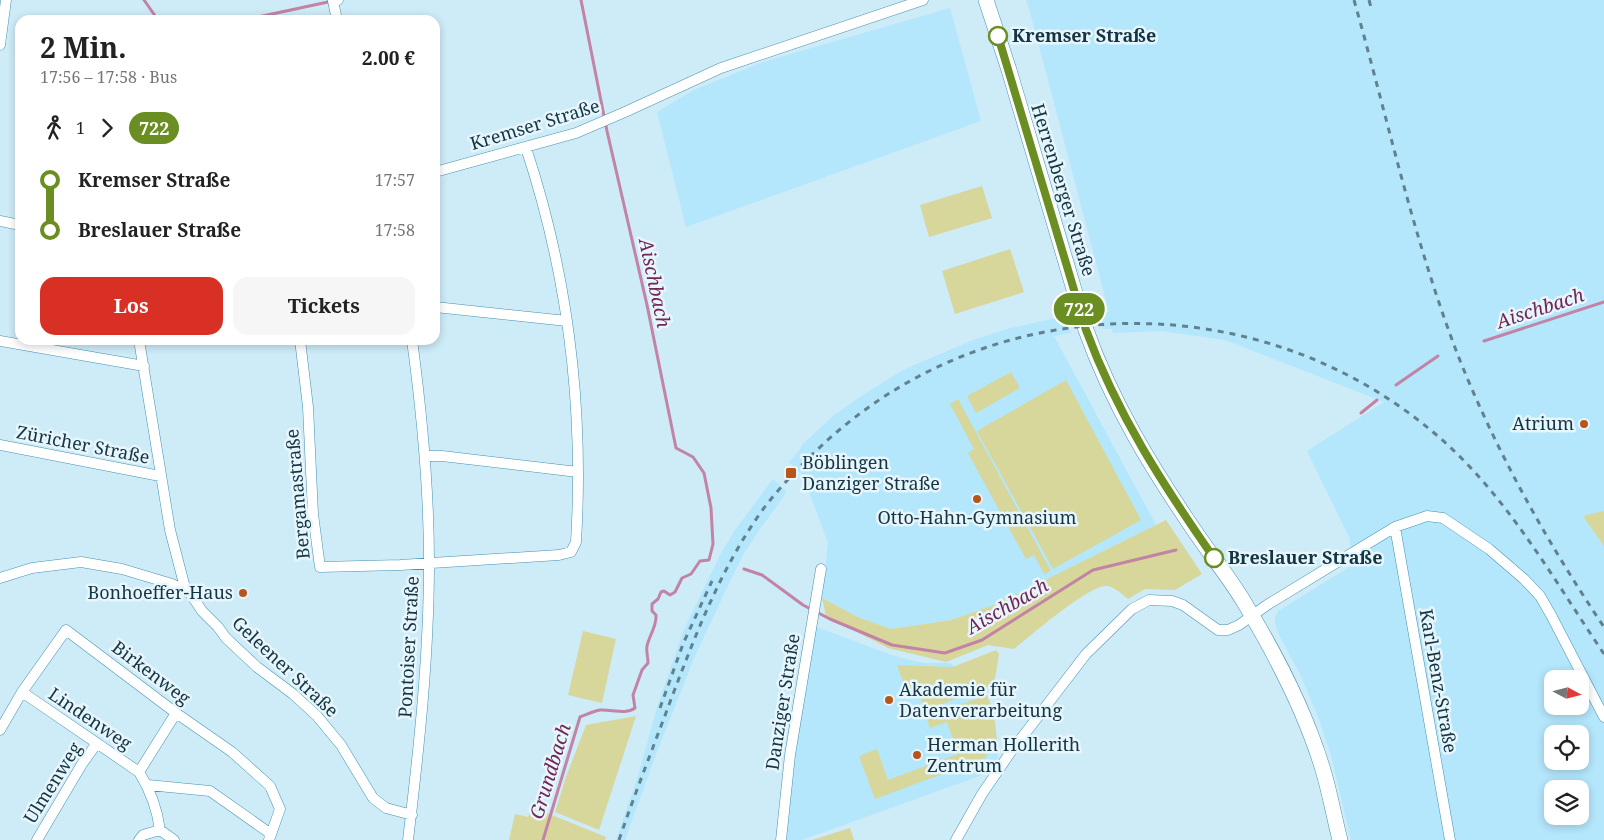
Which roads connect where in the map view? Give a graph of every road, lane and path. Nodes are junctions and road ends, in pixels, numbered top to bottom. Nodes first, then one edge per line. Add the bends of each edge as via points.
1 (6, 0) edge
2 (923, 0) edge
3 (986, 0) edge
4 (335, 1) edge
5 (336, 15) edge
6 (0, 45) edge
7 (526, 148) junction
8 (440, 171) edge
9 (0, 221) edge
10 (15, 224) edge
11 (440, 308) edge
12 (567, 320) junction
13 (0, 341) edge
14 (15, 344) edge
15 (23, 345) edge
16 (141, 345) edge
17 (301, 345) edge
18 (413, 345) edge
19 (144, 366) junction
20 (0, 445) edge
21 (425, 456) junction
22 (578, 472) junction
23 (160, 476) junction
24 (1395, 527) junction
25 (429, 564) junction
26 (821, 569) dead end
27 (0, 578) edge
28 (188, 592) junction
29 (1252, 616) junction
30 (22, 692) junction
31 (176, 713) junction
32 (1604, 716) edge
33 (0, 730) edge
34 (97, 743) junction
35 (139, 772) junction
36 (148, 786) junction
37 (412, 815) junction
38 (160, 830) junction
39 (270, 837) edge
40 (37, 840) edge
41 (139, 840) edge
42 (174, 840) edge
43 (408, 840) edge
44 (781, 840) edge
45 (956, 840) edge
46 (1340, 840) edge
47 (1450, 840) edge

1 - 6 street
2 - 7 street, Kremser Straße via 721,68 599,124
3 - 29 main road, Herrenberger Straße via 1101,370 1144,454
4 - 5 street
7 - 8 street, Kremser Straße
7 - 12 street via 558,266
9 - 10 street
11 - 12 street
12 - 22 street via 574,374
13 - 14 street
15 - 19 street
16 - 19 street, Geleener Straße
17 - 25 street, Bergamastraße via 320,567
18 - 21 street, Pontoiser Straße
19 - 23 street, Geleener Straße
20 - 23 street, Züricher Straße
21 - 22 street
21 - 25 street, Pontoiser Straße
22 - 25 street via 576,542 571,552
23 - 28 street, Geleener Straße via 170,530
24 - 29 street
24 - 32 street via 1428,516 1443,518 1489,549 1524,579 1540,596
24 - 47 street, Karl-Benz-Straße
25 - 37 street, Pontoiser Straße via 425,681
26 - 44 street, Danziger Straße via 790,755
27 - 28 street via 32,568 81,562 122,569
28 - 37 street, Geleener Straße via 231,643 318,716 373,798 386,808
29 - 45 street via 1234,628 1218,630 1172,601 1149,600 1132,609 1086,654 1010,753
29 - 46 main road, Herrenberger Straße via 1310,731
30 - 31 street, Birkenweg via 66,630
30 - 33 street, Birkenweg
30 - 34 street, Lindenweg
31 - 35 street, Lindenweg
31 - 39 street, Birkenweg via 232,752 270,786 280,809
34 - 35 street, Lindenweg
34 - 40 street, Ulmenweg
35 - 36 street, Lindenweg
36 - 38 street, Lindenweg via 157,807
36 - 39 street, Birkenweg via 210,791
37 - 43 street, Pontoiser Straße
38 - 41 street via 143,835
38 - 42 street

